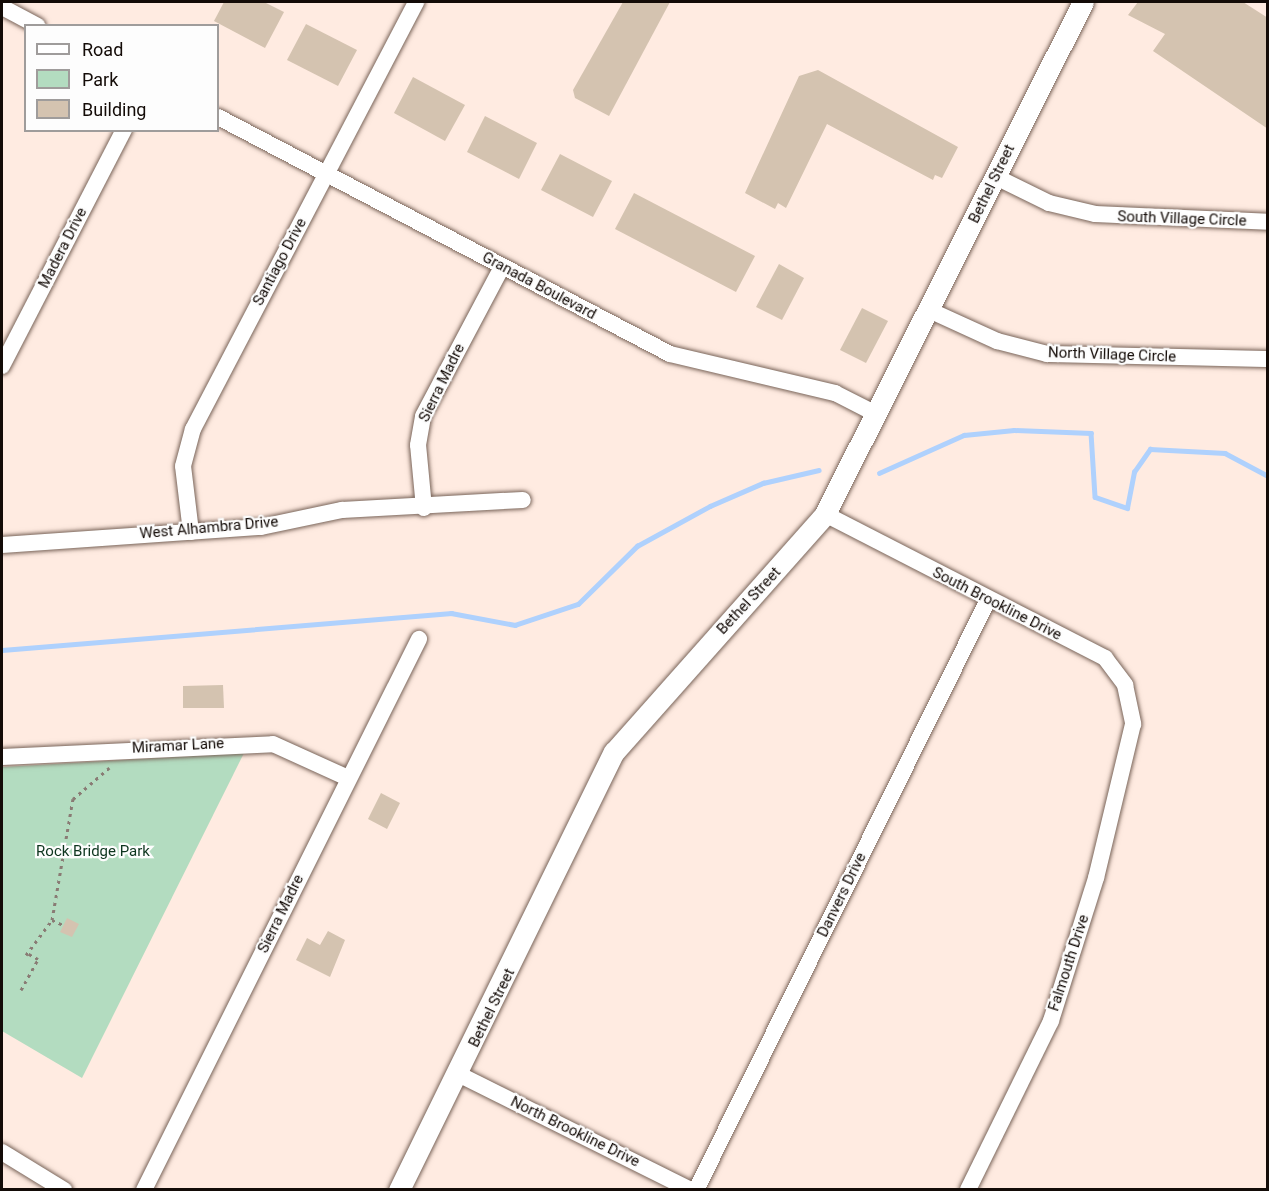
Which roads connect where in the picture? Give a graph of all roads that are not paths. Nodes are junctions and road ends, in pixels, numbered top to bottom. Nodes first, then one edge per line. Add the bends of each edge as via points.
1 (416, 2) edge
2 (1083, 2) edge
3 (2, 7) edge
4 (34, 24) edge
5 (219, 118) edge
6 (123, 132) edge
7 (326, 174) junction
8 (996, 177) junction
9 (1268, 222) edge
10 (502, 267) junction
11 (929, 310) junction
12 (1268, 359) edge
13 (2, 366) edge
14 (876, 414) junction
15 (523, 500) dead end
16 (424, 508) junction
17 (825, 514) junction
18 (191, 532) junction
19 (2, 545) edge
20 (988, 600) junction
21 (419, 639) dead end
22 (1133, 724) joint
23 (2, 757) edge
24 (348, 778) junction
25 (460, 1075) junction
26 (2, 1152) edge
27 (64, 1190) edge
28 (144, 1190) edge
29 (399, 1190) edge
30 (691, 1190) edge
31 (696, 1190) edge
32 (968, 1190) edge

1 - 7 street, Santiago Drive
2 - 8 street, Bethel Street
3 - 4 street
5 - 7 street, Granada Boulevard
6 - 13 street, Madera Drive
7 - 10 street, Granada Boulevard
7 - 18 street, Santiago Drive via 188,441 183,465
8 - 9 street, South Village Circle via 1049,202 1095,214
8 - 11 street, Bethel Street
10 - 14 street, Granada Boulevard via 670,354 835,393
10 - 16 street, Sierra Madre via 423,416 418,445
11 - 12 street, North Village Circle via 997,341 1047,354
11 - 14 street, Bethel Street
14 - 17 street, Bethel Street
15 - 16 street, West Alhambra Drive
16 - 18 street, West Alhambra Drive via 342,510 261,527
17 - 20 street, South Brookline Drive
17 - 25 street, Bethel Street via 614,752
18 - 19 street, West Alhambra Drive
20 - 22 street, South Brookline Drive via 1105,658 1125,685
20 - 31 street, Danvers Drive
21 - 24 street, Sierra Madre
22 - 32 street, Falmouth Drive via 1096,878 1051,1021
23 - 24 street, Miramar Lane via 273,744
24 - 28 street, Sierra Madre
25 - 29 street, Bethel Street
25 - 30 street, North Brookline Drive
26 - 27 street

